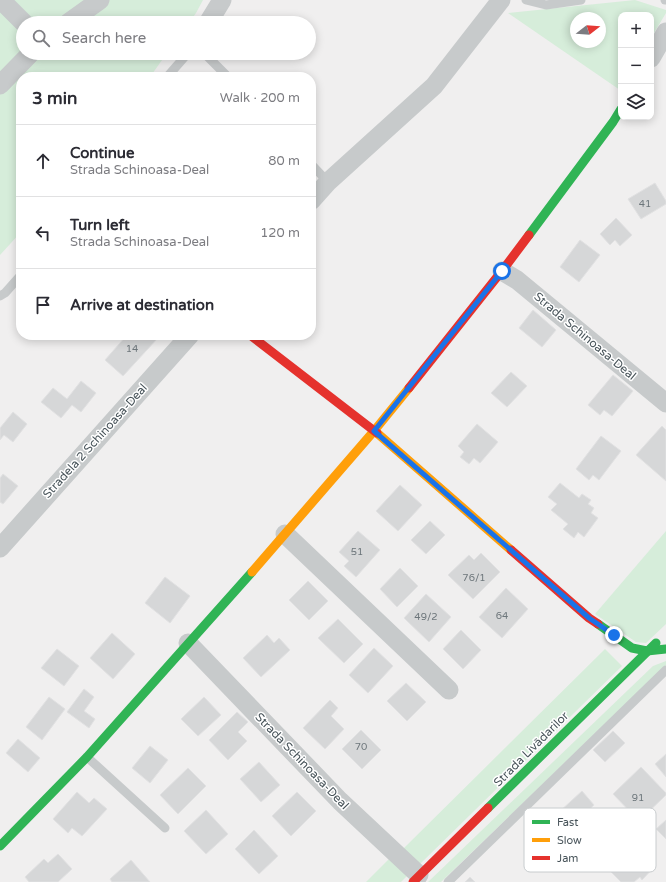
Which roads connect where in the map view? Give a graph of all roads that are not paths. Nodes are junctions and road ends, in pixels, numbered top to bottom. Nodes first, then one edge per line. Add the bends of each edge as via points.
1 (1, 0) edge
2 (100, 0) edge
3 (222, 0) edge
4 (502, 0) edge
5 (526, 0) edge
6 (581, 0) edge
7 (17, 16) edge
8 (78, 16) edge
9 (212, 16) edge
10 (666, 32) edge
11 (654, 53) edge
12 (24, 60) edge
13 (182, 60) edge
14 (211, 60) edge
15 (171, 72) edge
16 (223, 72) edge
17 (0, 85) edge
18 (618, 114) edge
19 (316, 169) edge
20 (328, 182) junction
21 (316, 195) edge
22 (502, 271) junction
23 (16, 281) edge
24 (0, 296) edge
25 (186, 340) edge
26 (256, 340) edge
27 (666, 403) edge
28 (374, 431) junction
29 (285, 534) junction
30 (0, 548) edge
31 (661, 638) dead end
32 (188, 643) junction
33 (666, 649) edge
34 (647, 651) junction
35 (666, 670) edge
36 (449, 690) dead end
37 (87, 757) junction
38 (524, 808) edge
39 (524, 808) edge
40 (165, 828) dead end
41 (0, 846) edge
42 (416, 879) edge
43 (448, 882) edge

1 - 7 street
2 - 8 street
3 - 9 street
4 - 20 street via 434,86
5 - 6 lane via 546,4
10 - 11 street
12 - 17 street
13 - 15 lane
14 - 16 lane
18 - 22 street
19 - 20 lane
20 - 21 street
22 - 27 street, Strada Schinoasa-Deal via 517,280
22 - 28 street
23 - 24 lane
25 - 30 street, Stradela 2 Schinoasa-Deal
26 - 28 street
28 - 29 street
28 - 34 street via 589,618 632,648
29 - 32 street
29 - 36 street
31 - 34 street, Strada Livădarilor
32 - 37 street
32 - 42 street, Strada Schinoasa-Deal
33 - 34 street
34 - 42 street, Strada Livădarilor
35 - 38 lane
37 - 40 lane
37 - 41 street
39 - 43 lane

